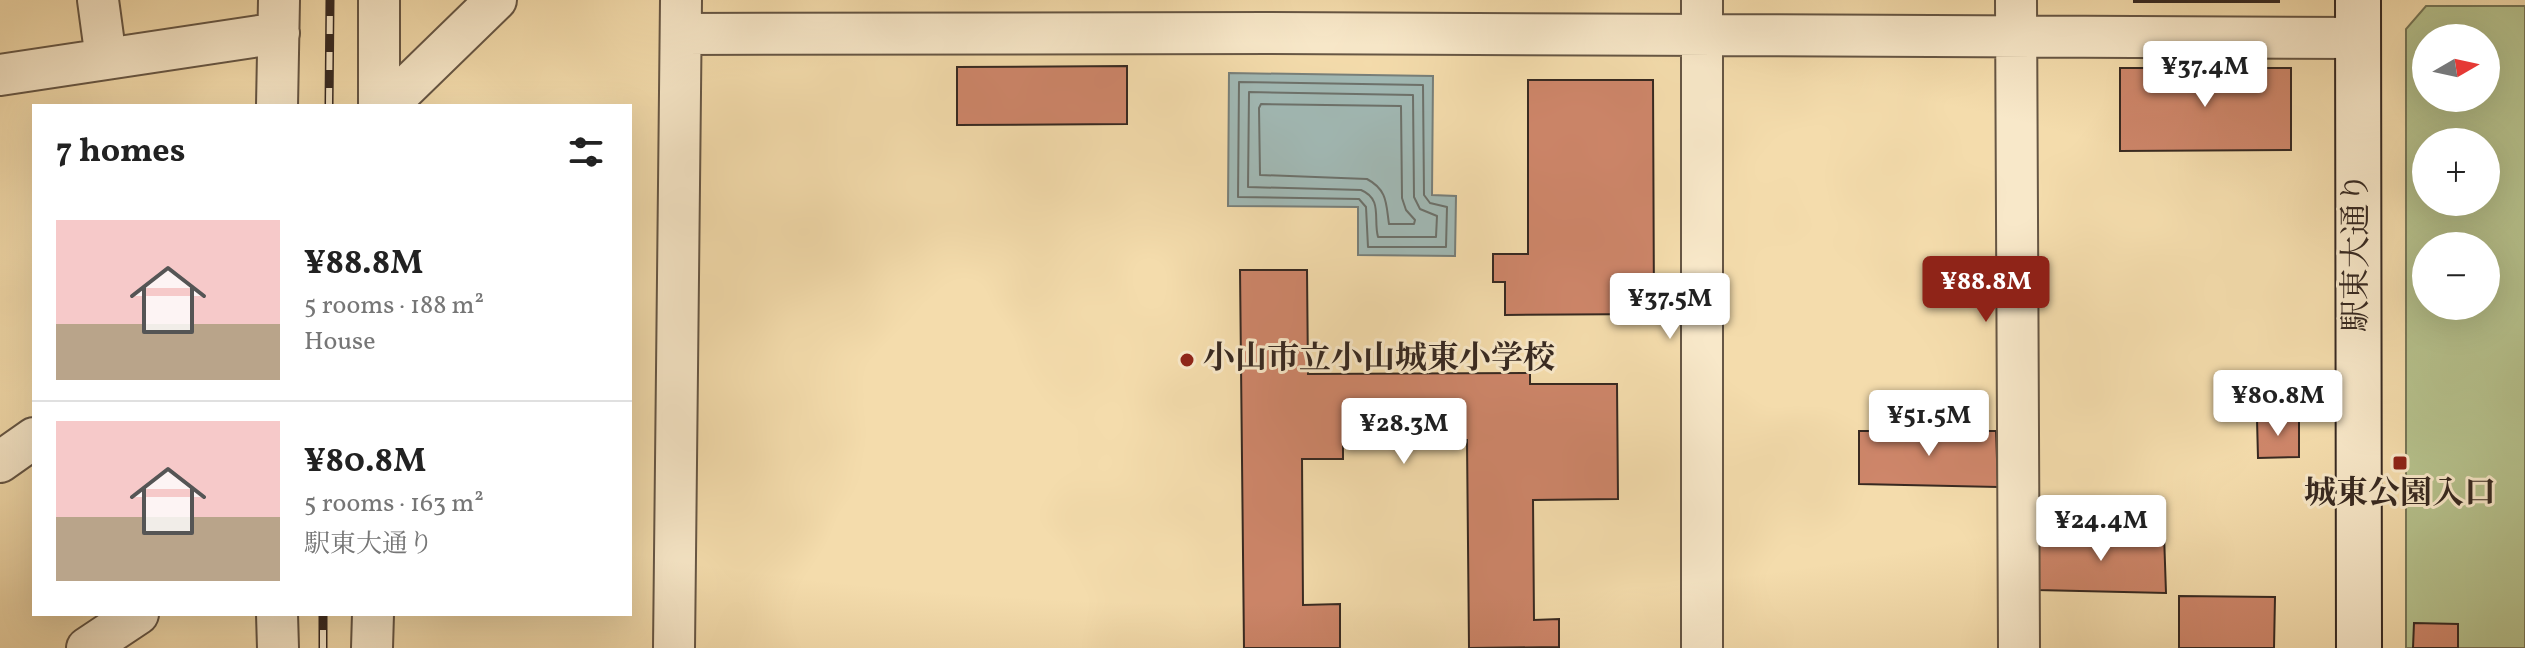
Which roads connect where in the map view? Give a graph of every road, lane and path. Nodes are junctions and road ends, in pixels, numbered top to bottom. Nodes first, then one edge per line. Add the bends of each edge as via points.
1 (98, 0) edge
2 (379, 0) edge
3 (496, 0) edge
4 (279, 17) edge
5 (681, 17) edge
6 (1272, 17) edge
7 (1702, 17) edge
8 (2016, 18) edge
9 (2358, 19) edge
10 (106, 59) junction
11 (0, 75) edge
12 (277, 104) edge
13 (379, 104) edge
14 (389, 104) edge
15 (32, 439) edge
16 (0, 462) edge
17 (135, 616) edge
18 (277, 616) edge
19 (373, 616) edge
20 (87, 648) edge
21 (278, 648) edge
22 (372, 648) edge
23 (674, 648) edge
24 (1702, 648) edge
25 (2019, 648) edge
26 (2359, 648) edge

1 - 10 street
2 - 13 street
3 - 14 street
4 - 10 street
4 - 12 street
5 - 6 street
5 - 23 street
6 - 7 street
7 - 8 street
7 - 24 street
8 - 9 street
8 - 25 street
9 - 26 street, 駅東大通り
10 - 11 street
15 - 16 street
17 - 20 street
18 - 21 street
19 - 22 street

